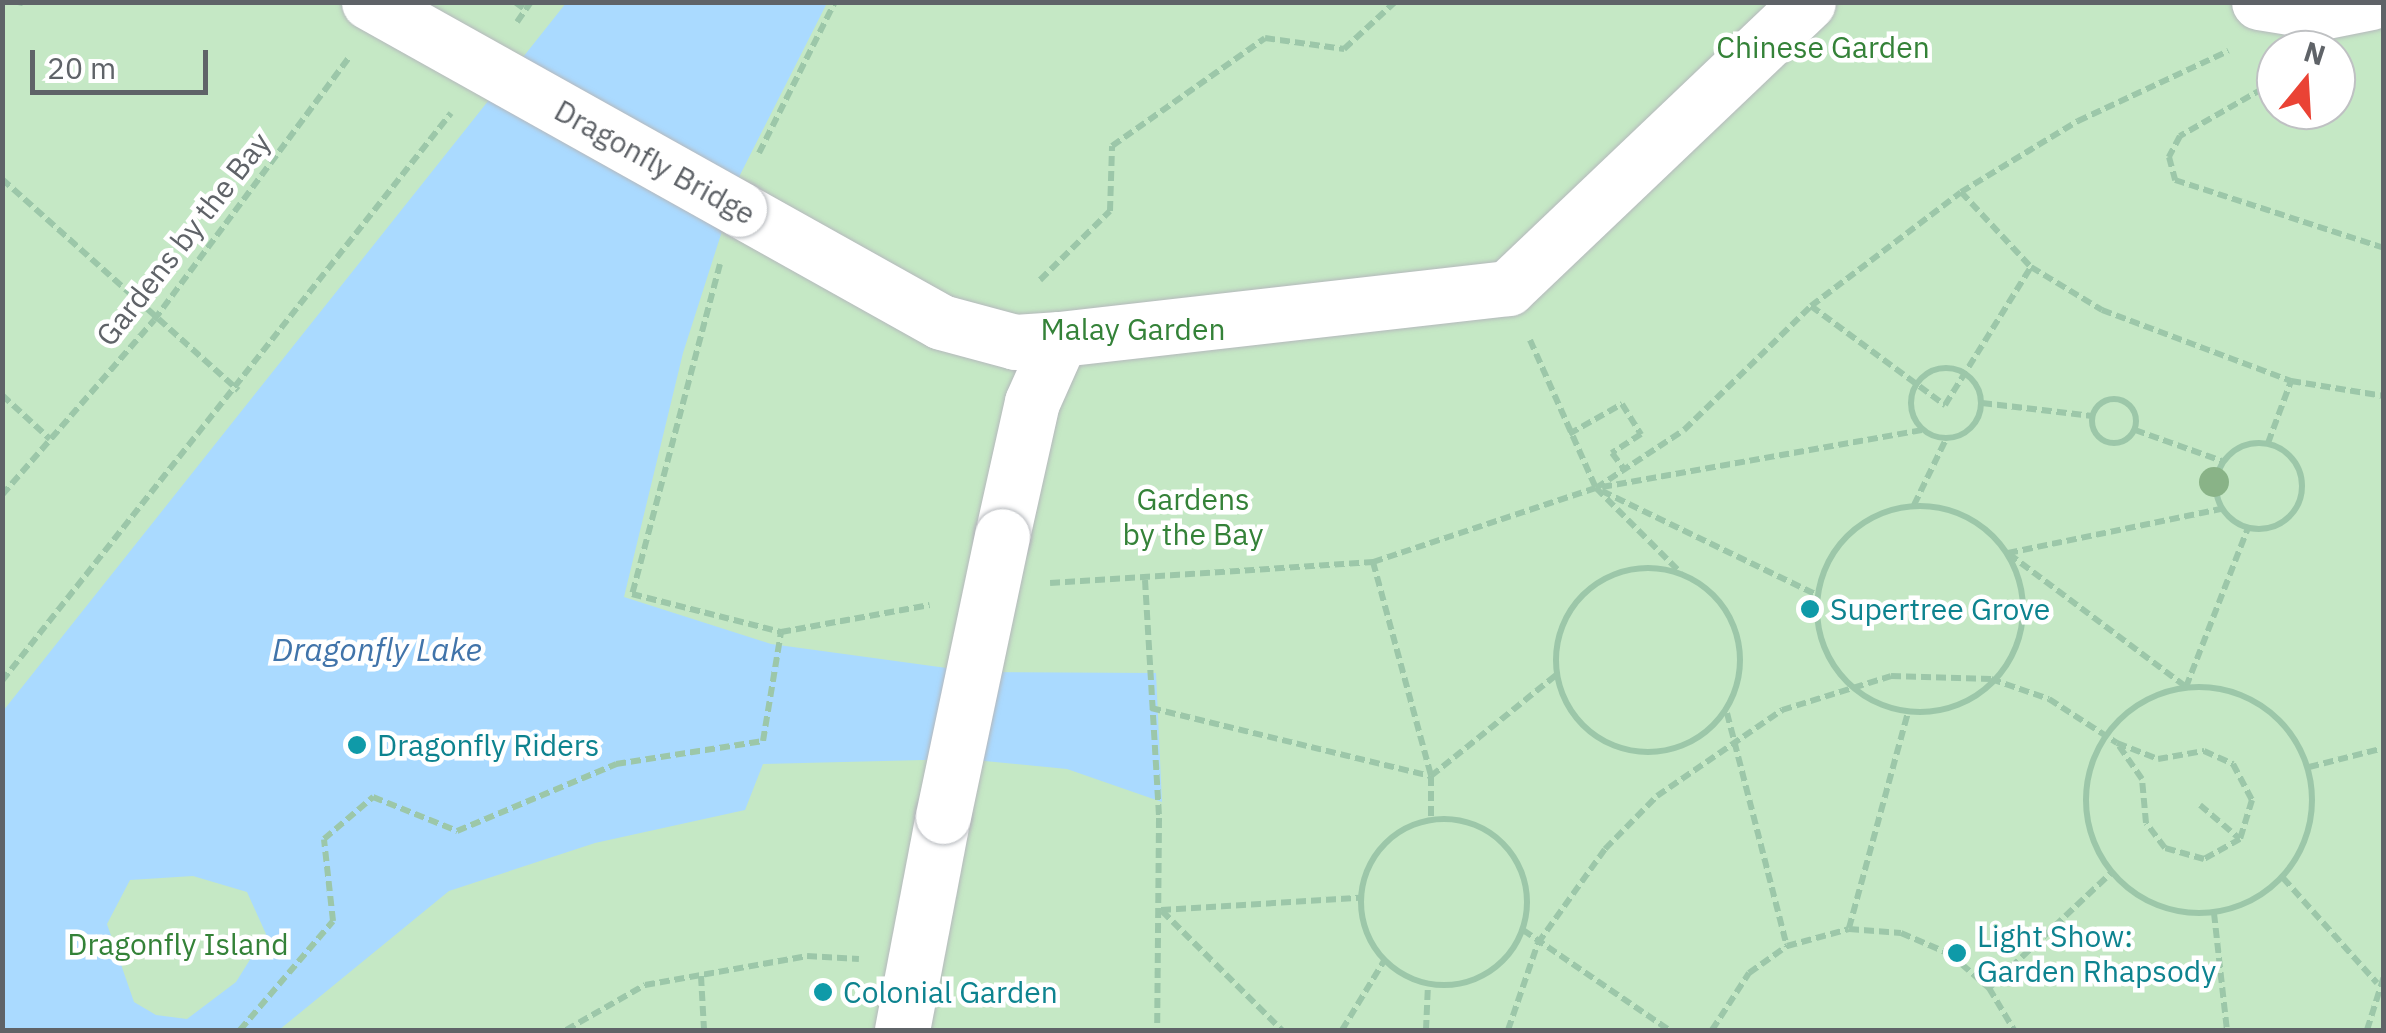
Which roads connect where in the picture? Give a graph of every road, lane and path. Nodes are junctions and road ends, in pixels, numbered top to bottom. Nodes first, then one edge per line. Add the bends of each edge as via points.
1 (515, 2) edge
2 (531, 2) edge
3 (834, 2) edge
4 (923, 2) edge
5 (939, 2) edge
6 (1395, 2) edge
7 (1808, 2) edge
8 (2371, 2) edge
9 (2248, 25) edge
10 (361, 26) edge
11 (2256, 92) edge
12 (458, 103) dead end
13 (754, 166) dead end
14 (2, 179) edge
15 (1961, 192) junction
16 (2384, 248) edge
17 (724, 254) dead end
18 (2032, 267) junction
19 (1508, 288) junction
20 (1811, 306) junction
21 (154, 320) junction
22 (963, 328) junction
23 (1060, 339) junction
24 (1964, 374) junction
25 (1916, 382) junction
26 (2291, 382) junction
27 (238, 390) junction
28 (2, 395) edge
29 (2384, 396) edge
30 (1982, 403) junction
31 (2092, 416) junction
32 (1923, 430) junction
33 (2134, 430) junction
34 (1570, 434) junction
35 (1946, 439) junction
36 (50, 440) junction
37 (2268, 444) junction
38 (2222, 462) junction
39 (1624, 470) junction
40 (1596, 488) junction
41 (2, 495) edge
42 (1913, 506) junction
43 (2221, 509) junction
44 (2248, 528) junction
45 (2008, 553) junction
46 (1373, 562) junction
47 (1683, 574) junction
48 (1144, 580) junction
49 (1032, 586) dead end
50 (1817, 595) junction
51 (935, 604) dead end
52 (781, 632) junction
53 (1556, 675) junction
54 (2, 680) edge
55 (2186, 687) junction
56 (1151, 708) junction
57 (1727, 712) junction
58 (1908, 713) junction
59 (2117, 744) junction
60 (2384, 748) edge
61 (2309, 768) junction
62 (1430, 776) junction
63 (2200, 806) dead end
64 (1431, 820) junction
65 (2240, 839) junction
66 (2111, 873) junction
67 (2283, 878) junction
68 (1360, 898) junction
69 (1161, 910) junction
70 (2214, 913) junction
71 (1849, 929) junction
72 (1523, 930) junction
73 (1787, 946) junction
74 (911, 961) junction
75 (1384, 961) junction
76 (701, 976) junction
77 (2384, 976) edge
78 (2377, 983) junction
79 (1428, 984) junction
80 (1988, 988) junction
81 (240, 1030) edge
82 (566, 1030) edge
83 (704, 1030) edge
84 (902, 1030) edge
85 (1157, 1030) edge
86 (1282, 1030) edge
87 (1342, 1030) edge
88 (1426, 1030) edge
89 (1508, 1030) edge
90 (1669, 1030) edge
91 (1712, 1030) edge
92 (2014, 1030) edge
93 (2227, 1030) edge
94 (2366, 1030) edge

1 - 2 path
3 - 13 path
4 - 5 path
6 - 22 path via 1344,49 1265,38 1112,146 1110,210
7 - 19 street
8 - 9 street
9 - 15 path
10 - 21 path, Gardens by the Bay
10 - 22 street, Dragonfly Bridge, bridge
11 - 16 path via 2180,136 2169,157 2175,180
12 - 27 path
14 - 21 path
15 - 18 path
15 - 20 path
17 - 52 path via 632,594
18 - 24 path
18 - 26 path via 2102,310
19 - 23 street
19 - 34 path
20 - 25 path
20 - 39 path via 1684,430
21 - 27 path
21 - 36 path, Gardens by the Bay
22 - 23 street
23 - 74 street, bridge via 1032,402
24 - 25 path via 1940,368
24 - 25 path via 1945,404
24 - 30 path
25 - 32 path via 1910,409
26 - 29 path
26 - 37 path
27 - 54 path
28 - 36 path
30 - 31 path
30 - 35 path via 1970,429
31 - 33 path via 2106,442
31 - 33 path via 2118,400 2134,411
32 - 35 path
32 - 40 path
33 - 38 path
34 - 39 path via 1622,404 1642,434 1612,453
34 - 40 path
35 - 42 path
36 - 41 path, Gardens by the Bay
37 - 38 path via 2249,443
37 - 44 path via 2297,464 2301,497 2281,524
38 - 43 path
39 - 40 path
40 - 46 path
40 - 47 path
40 - 50 path
42 - 45 path via 1950,510
42 - 50 path via 1850,532
43 - 44 path
43 - 45 path
44 - 55 path
45 - 55 path
45 - 58 path via 2023,628 2010,664 1984,693 1948,710
46 - 48 path
46 - 62 path
47 - 53 path via 1651,567 1590,588 1562,627
47 - 57 path via 1731,618 1740,682
48 - 49 path
48 - 56 path
50 - 58 path via 1828,659 1849,685
51 - 52 path
52 - 81 path via 763,742 616,764 457,831 374,797 324,839 333,921
53 - 57 path via 1568,710 1595,737 1629,751 1666,752 1700,738
53 - 62 path
55 - 61 path via 2261,706
55 - 66 path via 2147,699 2115,724 2093,758 2087,810
56 - 62 path
56 - 69 path
57 - 73 path
58 - 71 path
59 - 65 path via 2142,779 2146,823 2165,848 2204,858
59 - 65 path via 2158,759 2204,751 2233,764 2252,800
59 - 89 path, bridge via 2049,699 1991,679 1891,676 1782,710 1657,796 1596,860 1538,943
60 - 61 path
61 - 67 path via 2304,844
62 - 64 path
63 - 65 path
64 - 68 path via 1394,835 1373,856
64 - 72 path via 1460,820 1501,841 1522,870
66 - 70 path via 2140,898
66 - 80 path
67 - 70 path
67 - 78 path
68 - 69 path
68 - 75 path
69 - 85 path
69 - 86 path
70 - 93 path
71 - 73 path
71 - 80 path via 1902,933 1950,954
72 - 79 path via 1486,974
72 - 90 path
73 - 91 path via 1749,973
74 - 76 path via 807,956
74 - 84 street
75 - 79 path
75 - 87 path
76 - 82 path via 645,985
76 - 83 path
77 - 78 path
78 - 94 path
79 - 88 path
80 - 92 path

